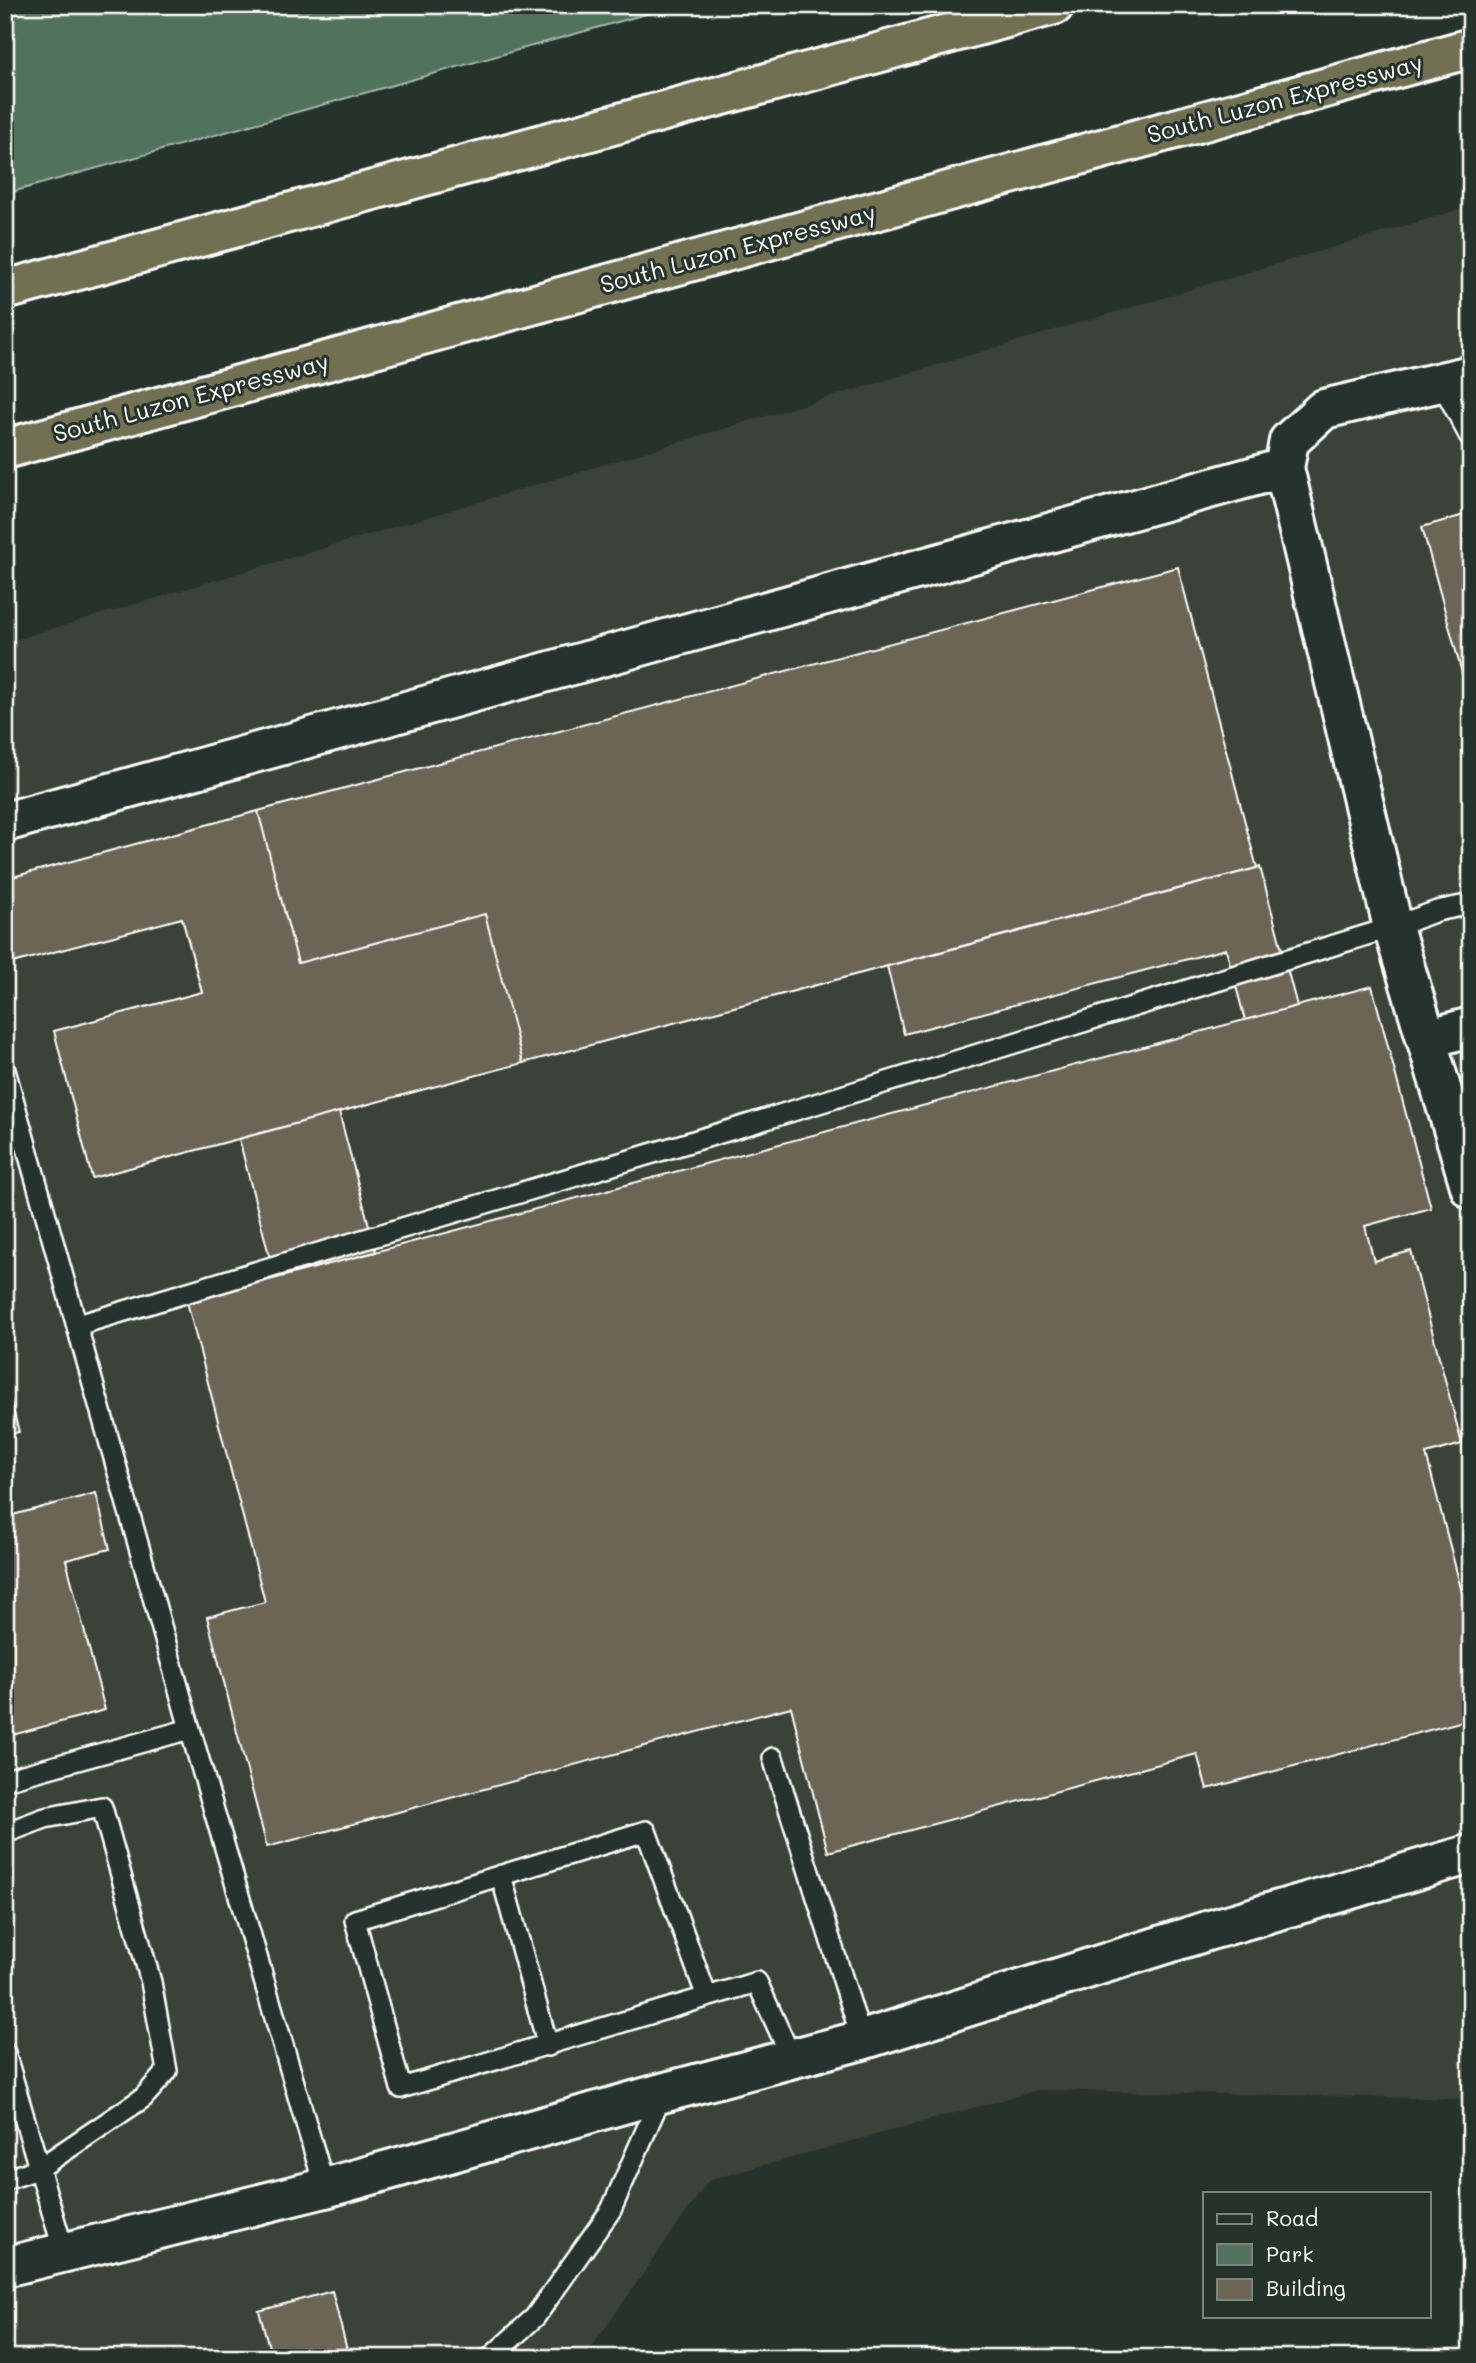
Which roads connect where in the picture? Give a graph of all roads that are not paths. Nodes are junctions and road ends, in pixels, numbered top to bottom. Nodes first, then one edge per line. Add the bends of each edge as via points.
1 (1054, 5) edge
2 (1471, 48) edge
3 (5, 290) edge
4 (1456, 378) edge
5 (1471, 439) edge
6 (5, 449) edge
7 (1284, 468) junction
8 (5, 822) edge
9 (1471, 904) edge
10 (1393, 927) junction
11 (1471, 1027) edge
12 (1426, 1039) junction
13 (5, 1070) edge
14 (1471, 1189) edge
15 (78, 1325) junction
16 (190, 1729) junction
17 (773, 1758) dead end
18 (5, 1780) edge
19 (5, 1833) edge
20 (1471, 1854) edge
21 (501, 1875) junction
22 (707, 1997) junction
23 (862, 2040) junction
24 (548, 2046) junction
25 (5, 2053) edge
26 (792, 2059) junction
27 (662, 2093) junction
28 (38, 2169) junction
29 (5, 2180) edge
30 (325, 2188) junction
31 (64, 2252) junction
32 (5, 2267) edge
33 (490, 2358) edge

1 - 3 highway
2 - 6 highway, South Luzon Expressway
4 - 5 lane
4 - 7 street via 1324,410 1289,441
7 - 8 street
7 - 10 street
9 - 10 lane
10 - 12 street
10 - 15 lane
11 - 12 street
12 - 14 street
13 - 15 lane
15 - 16 lane
16 - 18 lane
16 - 30 lane
17 - 23 lane
19 - 28 lane via 45,1818 102,1807 148,1969 167,2071 142,2098
20 - 23 street
21 - 22 lane via 646,1831
21 - 24 lane
21 - 24 lane via 355,1920 401,2088
22 - 24 lane
22 - 26 lane via 757,1982
23 - 26 street
25 - 28 lane
26 - 27 street
27 - 30 street
27 - 33 lane via 611,2210 535,2317
28 - 29 lane
28 - 31 lane
30 - 31 street
31 - 32 street

